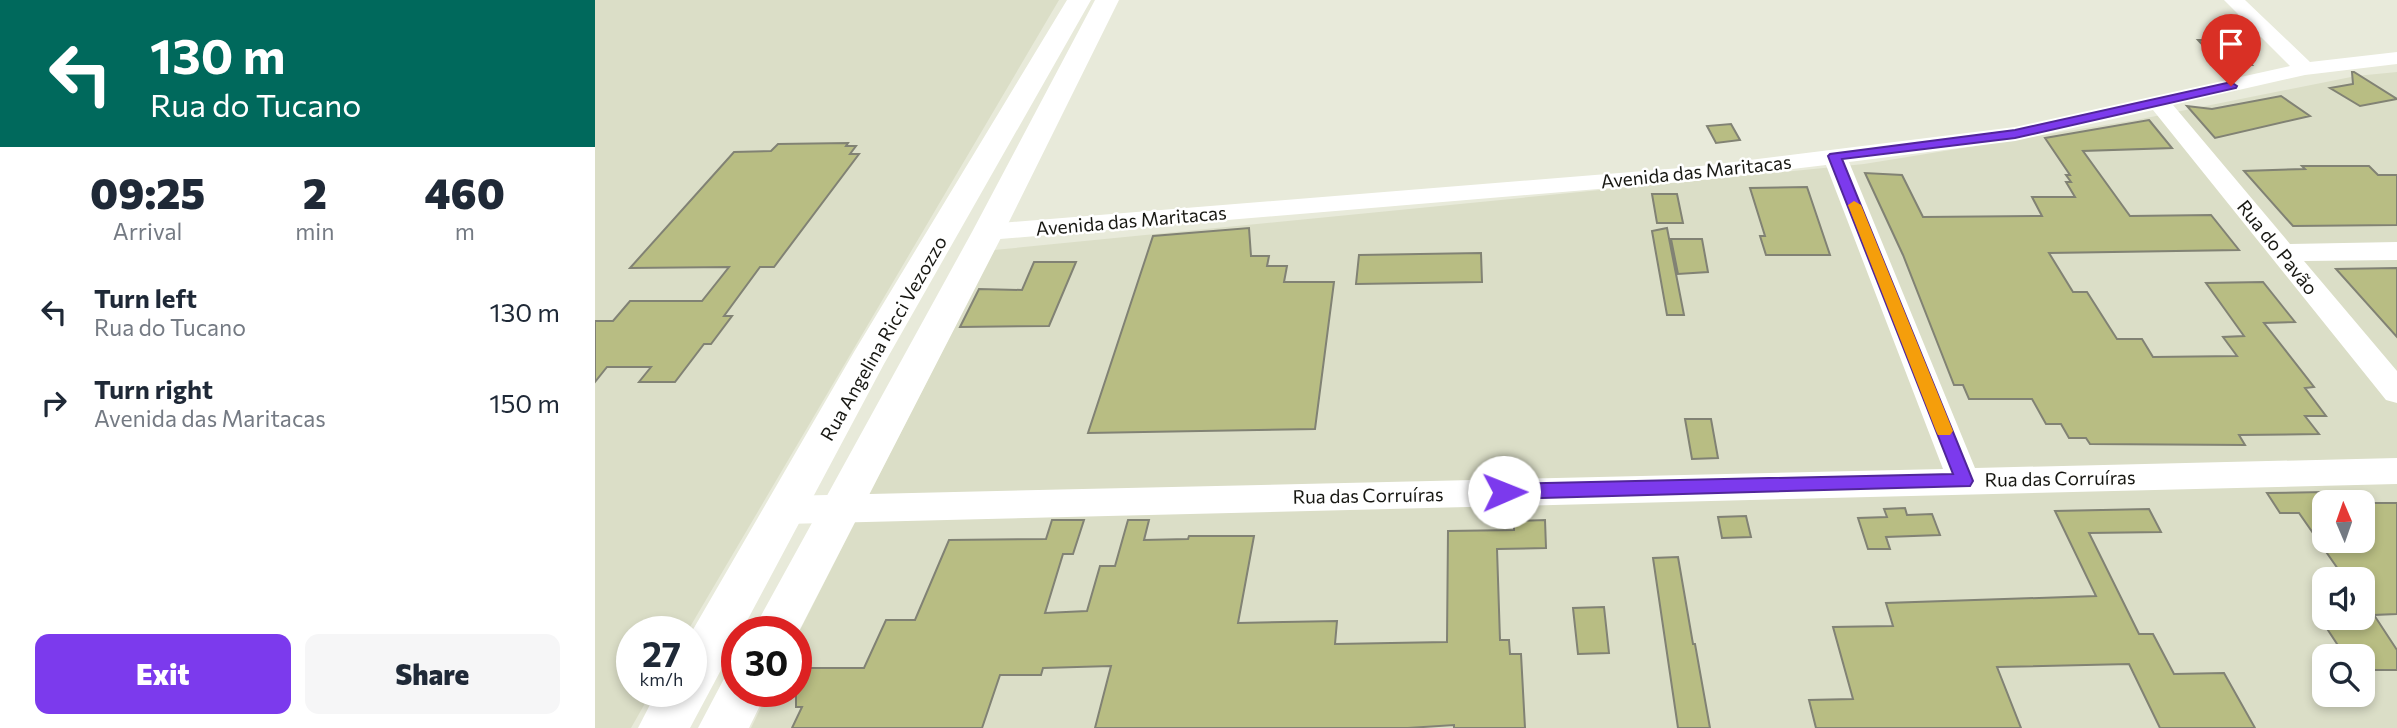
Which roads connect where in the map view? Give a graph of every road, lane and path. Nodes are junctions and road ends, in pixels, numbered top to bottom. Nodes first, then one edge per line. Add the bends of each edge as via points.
1 (1079, 0) edge
2 (1107, 0) edge
3 (2234, 0) edge
4 (2397, 58) edge
5 (2305, 69) junction
6 (2158, 102) junction
7 (1835, 156) junction
8 (988, 232) junction
9 (2397, 251) edge
10 (2282, 253) junction
11 (2397, 392) edge
12 (2397, 471) edge
13 (1964, 481) junction
14 (842, 508) junction
15 (785, 510) junction
16 (784, 616) edge
17 (707, 649) edge
18 (675, 707) edge
19 (734, 707) edge
20 (663, 728) edge
21 (723, 728) edge

1 - 15 main road, Rua Angelina Ricci Vezozzo
2 - 8 main road, Rua Angelina Ricci Vezozzo
3 - 5 street
4 - 5 street, Avenida das Maritacas
5 - 6 street, Avenida das Maritacas
6 - 7 street, Avenida das Maritacas via 2015,134
6 - 10 street, Rua do Pavão
7 - 8 street, Avenida das Maritacas via 1693,174
7 - 13 street
8 - 14 main road, Rua Angelina Ricci Vezozzo
9 - 10 street
10 - 11 street, Rua do Pavão
12 - 13 street, Rua das Corruíras
13 - 14 street, Rua das Corruíras
14 - 15 street, Rua das Corruíras
14 - 16 main road, Rua Angelina Ricci Vezozzo
15 - 17 main road, Rua Angelina Ricci Vezozzo
18 - 20 main road
19 - 21 main road

